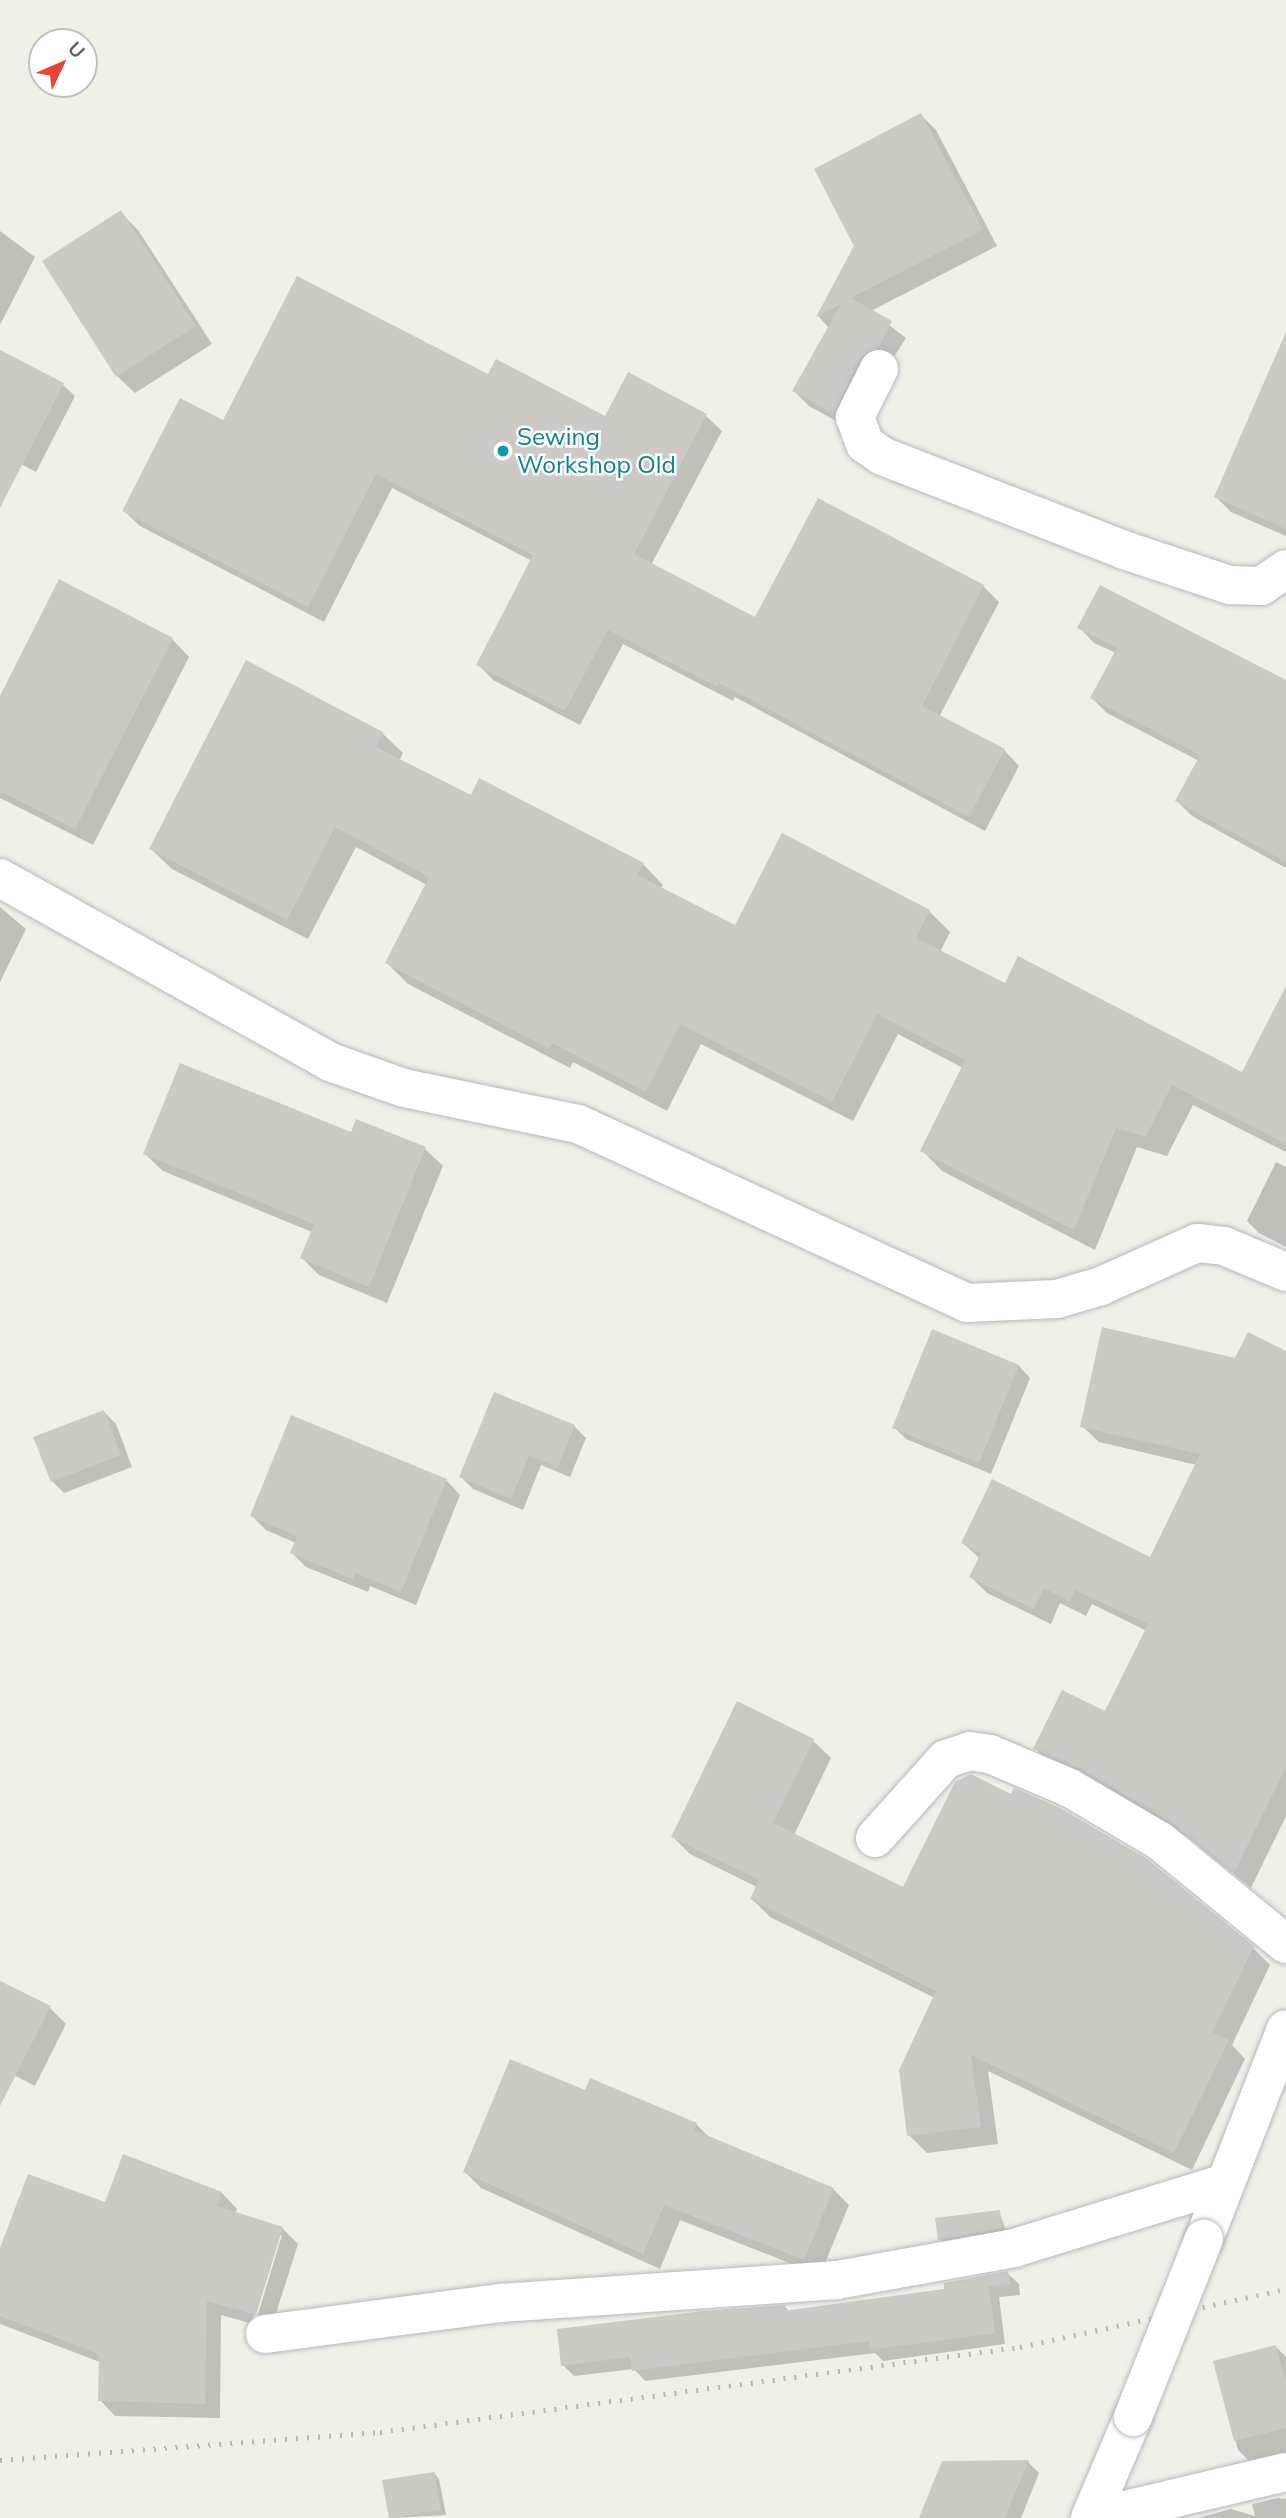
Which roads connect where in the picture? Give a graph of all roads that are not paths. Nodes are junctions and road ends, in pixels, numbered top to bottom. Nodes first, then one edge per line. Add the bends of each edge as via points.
1 (878, 369) dead end
2 (1286, 569) edge
3 (0, 878) edge
4 (1286, 1272) edge
5 (875, 1839) dead end
6 (1286, 1944) edge
7 (1286, 2029) edge
8 (1225, 2183) junction
9 (265, 2334) dead end
10 (1286, 2472) edge
11 (1091, 2518) edge

1 - 2 street via 855,417 865,444 882,456 1124,550 1230,585 1261,586
3 - 4 street via 330,1062 404,1088 578,1124 967,1303 1057,1299 1101,1286 1197,1243 1224,1246
5 - 6 street via 946,1759 970,1751 990,1754 1070,1788 1160,1841
7 - 8 street
8 - 9 street via 1014,2248 836,2280 501,2303
8 - 11 street, bridge
10 - 11 street

